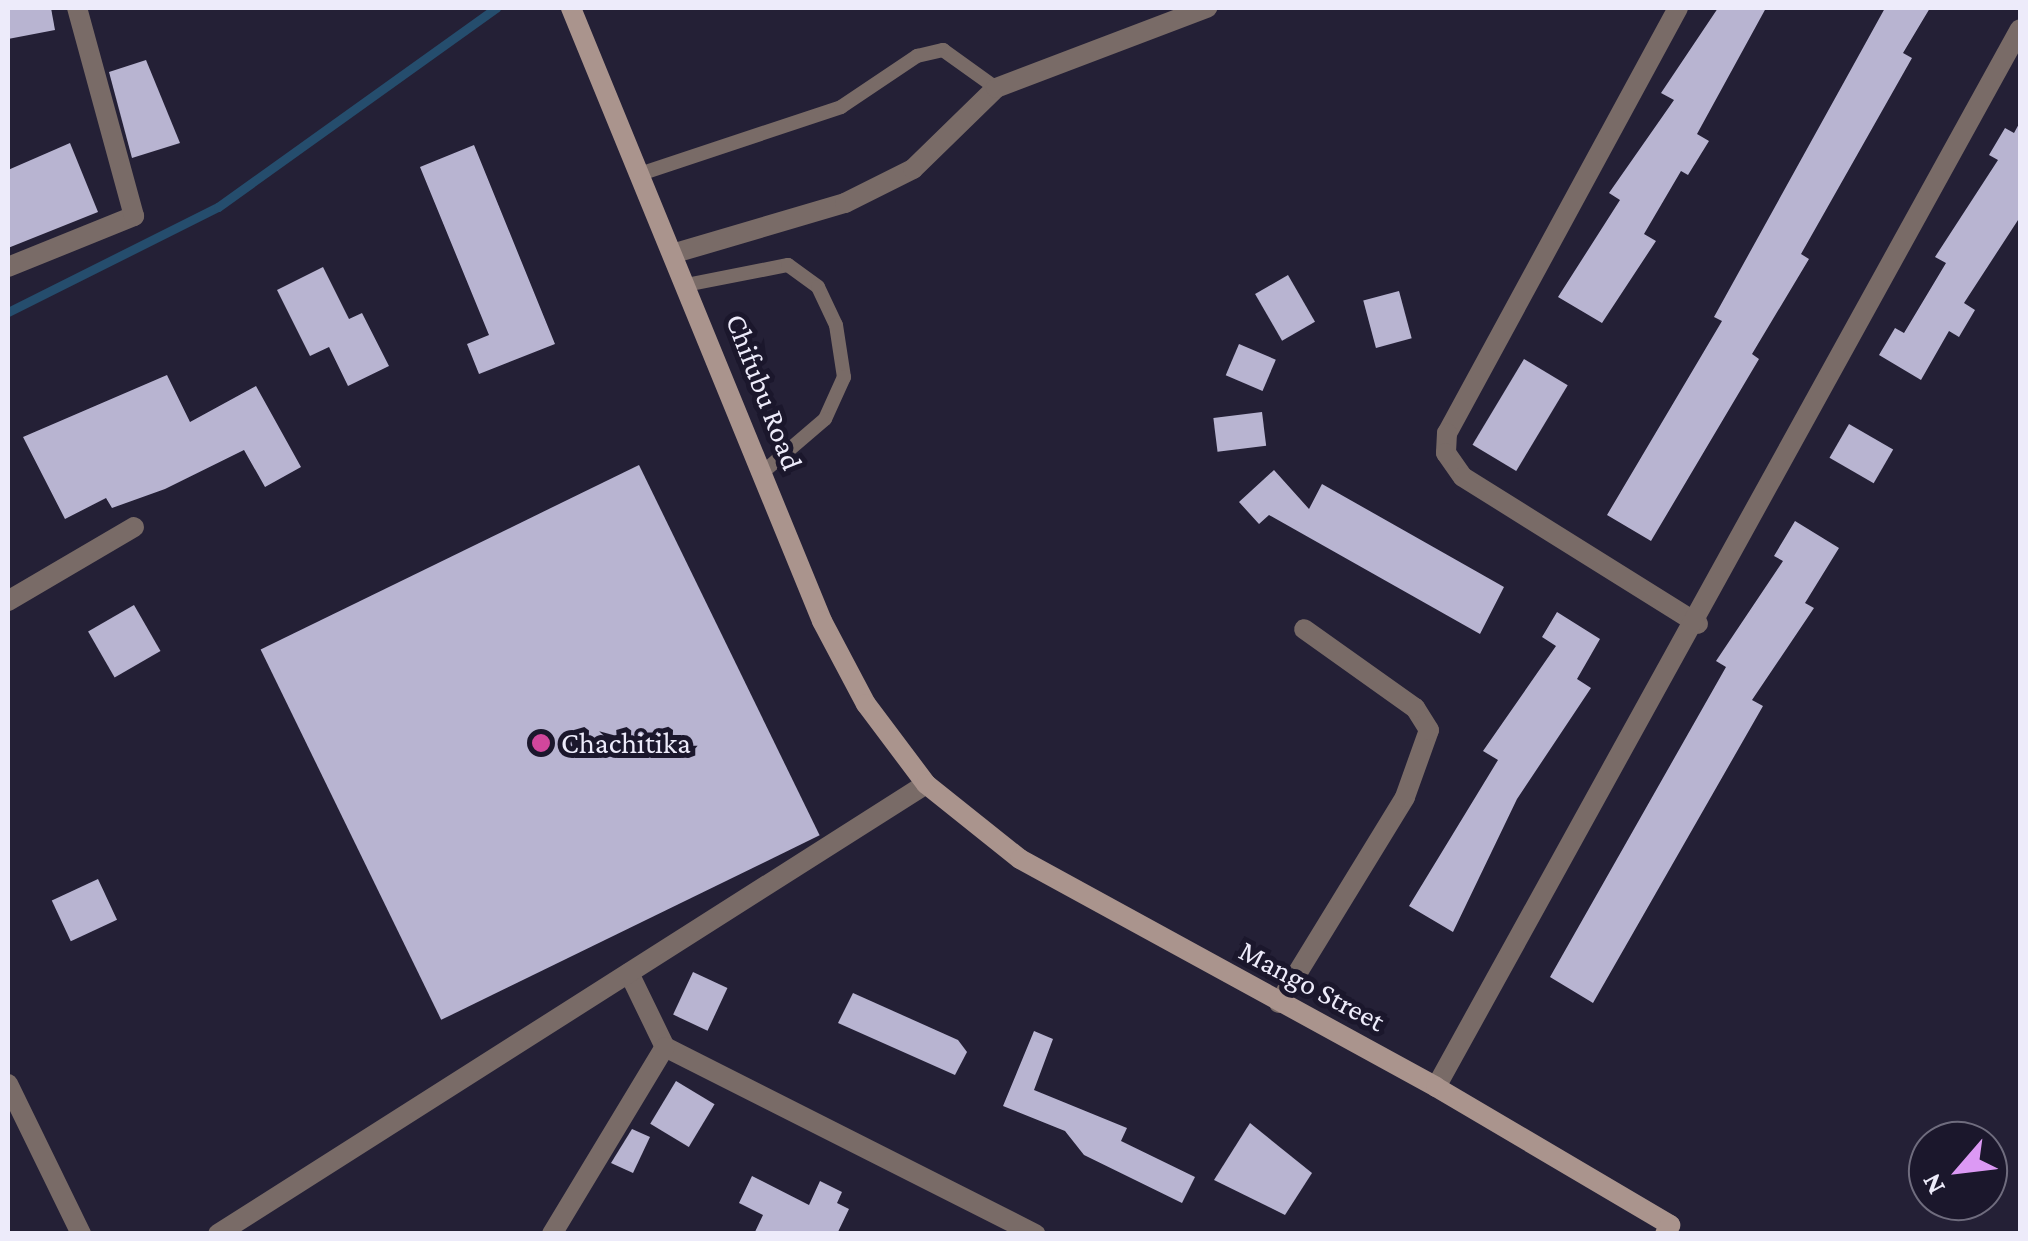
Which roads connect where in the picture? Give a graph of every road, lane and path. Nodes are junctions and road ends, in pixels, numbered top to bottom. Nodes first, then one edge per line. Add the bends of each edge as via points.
1 (76, 8) edge
2 (572, 8) edge
3 (1206, 8) edge
4 (1678, 8) edge
5 (2020, 29) edge
6 (996, 88) junction
7 (640, 174) junction
8 (676, 253) junction
9 (8, 267) edge
10 (691, 284) junction
11 (762, 474) junction
12 (134, 526) dead end
13 (8, 601) edge
14 (1698, 624) junction
15 (1304, 628) dead end
16 (926, 784) junction
17 (629, 972) junction
18 (1279, 1003) junction
19 (665, 1047) junction
20 (8, 1084) edge
21 (1436, 1087) junction
22 (1674, 1231) edge
23 (81, 1234) edge
24 (218, 1234) edge
25 (552, 1234) edge
26 (1034, 1234) edge

1 - 9 street via 134,216
2 - 7 main road, Chifubu Road
3 - 6 street
4 - 14 street via 1447,433 1446,453 1463,476
5 - 14 street
6 - 7 lane via 943,50 917,56 840,107
6 - 8 street via 912,168 845,203
7 - 8 main road, Chifubu Road
8 - 10 main road, Chifubu Road
10 - 11 main road, Chifubu Road
10 - 11 lane via 788,265 818,286 836,326 844,376 825,420
11 - 16 main road, Chifubu Road via 822,621 866,704
12 - 13 street
14 - 21 street
15 - 18 street via 1415,708 1428,730 1404,797
16 - 17 street
16 - 18 main road, Mango Street via 1020,859
17 - 19 street
17 - 24 street
18 - 21 main road, Mango Street
19 - 25 street
19 - 26 street
20 - 23 street
21 - 22 main road, Mango Street

